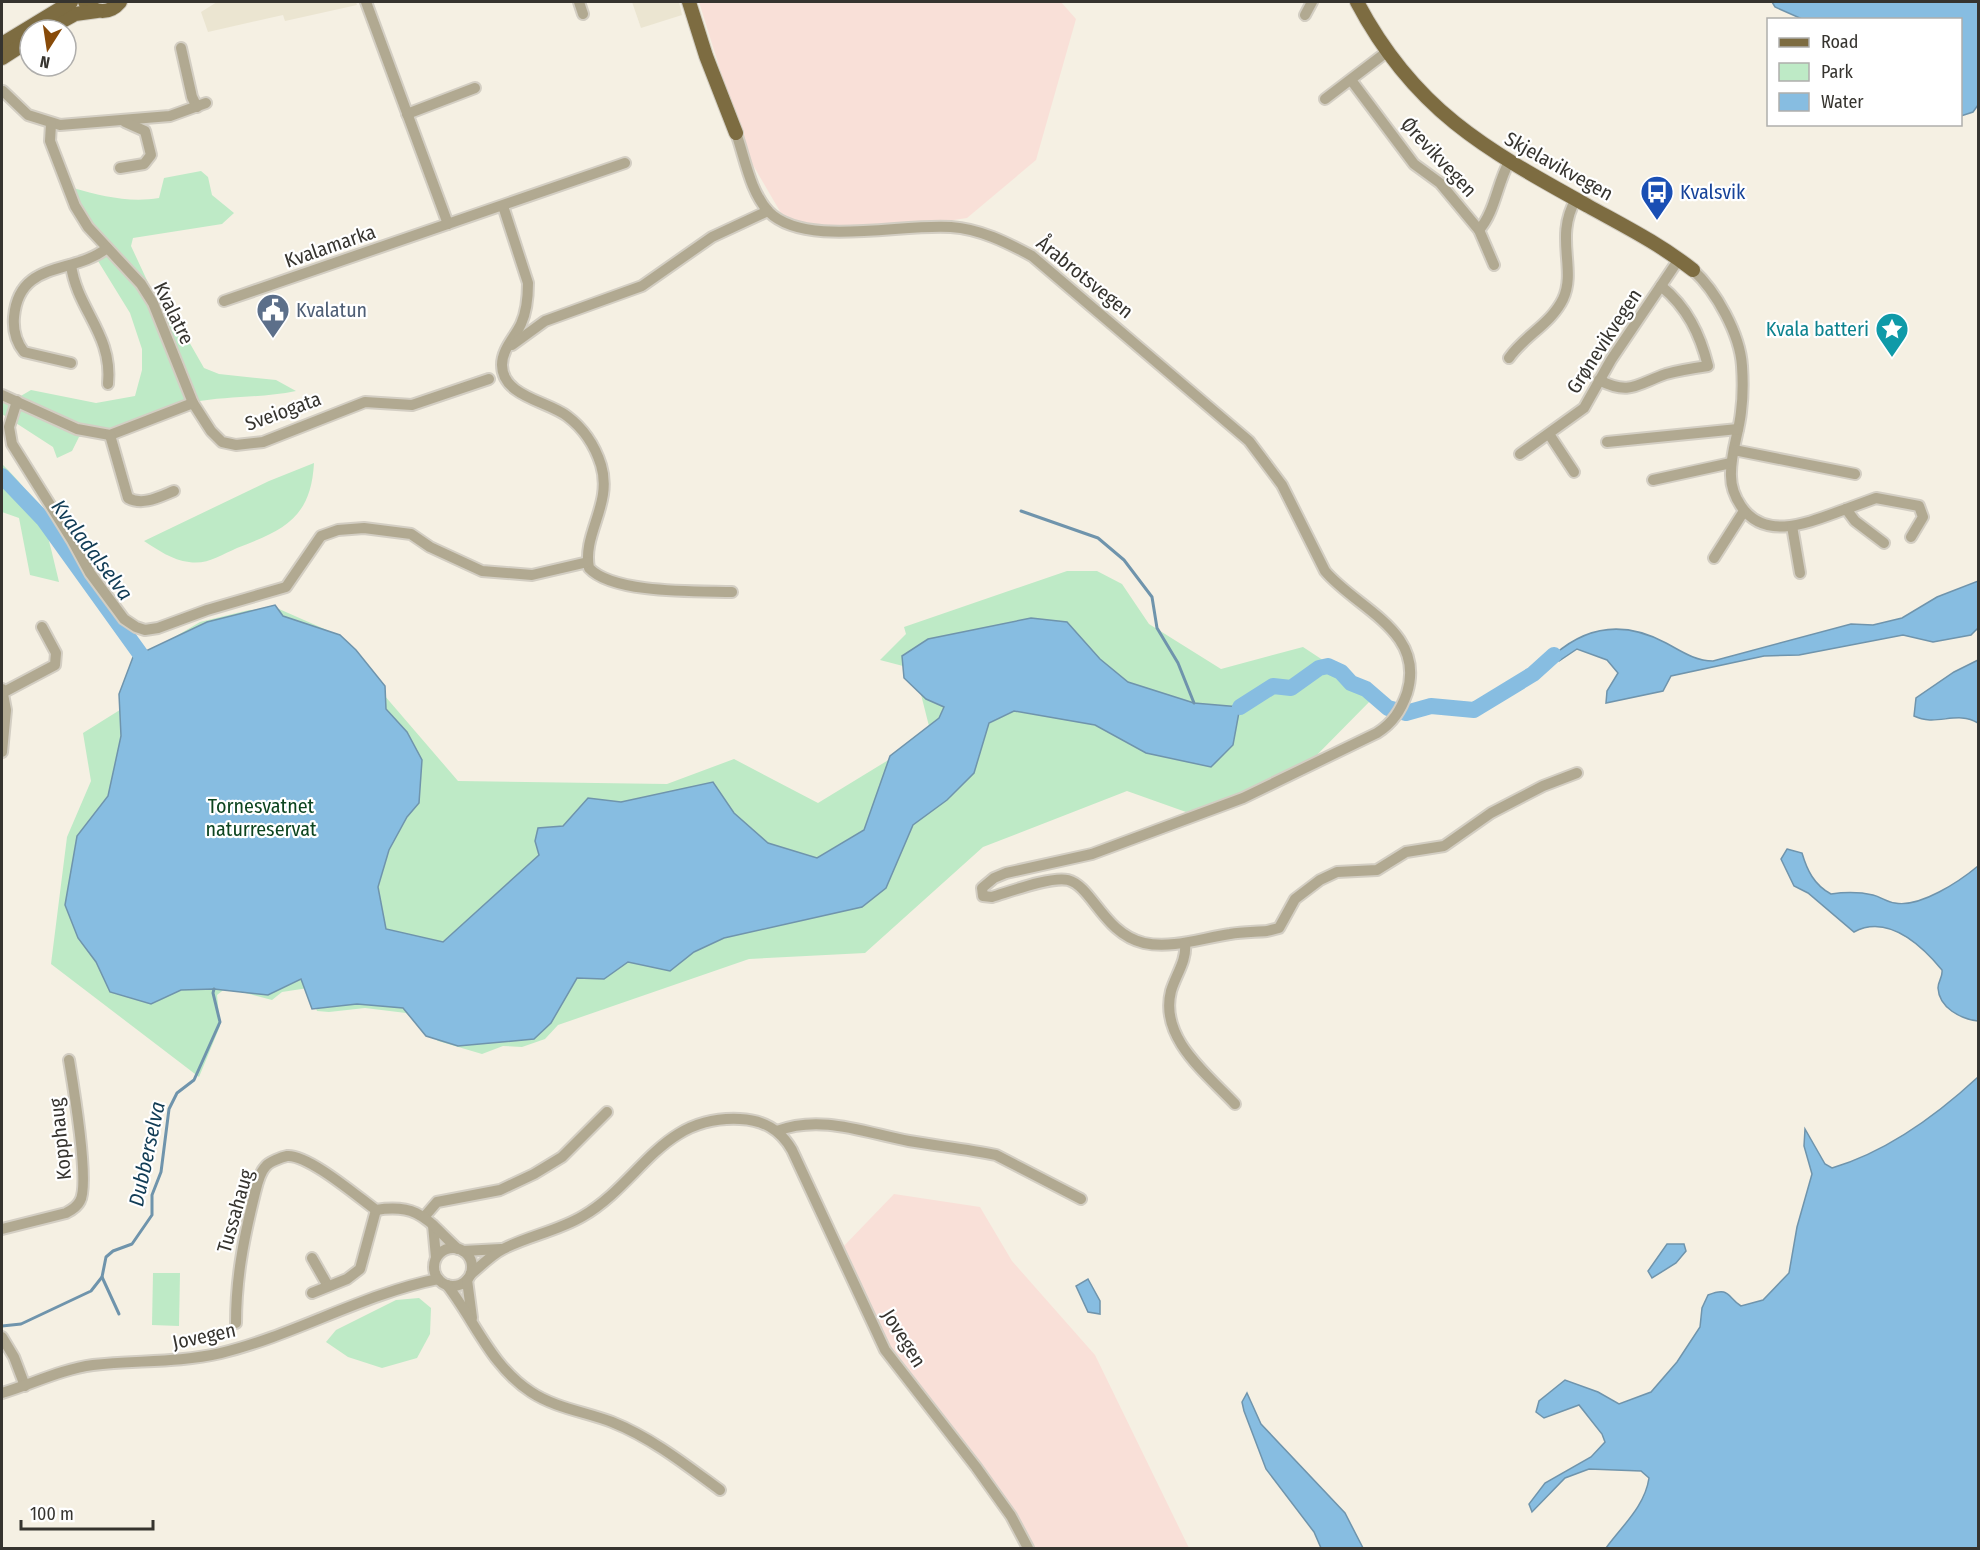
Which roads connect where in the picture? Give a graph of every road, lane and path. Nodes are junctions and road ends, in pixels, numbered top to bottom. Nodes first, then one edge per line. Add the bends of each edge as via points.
1 (71, 2) edge
2 (85, 2) edge
3 (120, 2) edge
4 (366, 2) edge
5 (579, 2) edge
6 (689, 2) edge
7 (1312, 2) edge
8 (1357, 2) edge
9 (97, 11) junction
10 (583, 14) dead end
11 (1305, 15) dead end
12 (68, 18) edge
13 (2, 44) edge
14 (18, 48) edge
15 (181, 48) dead end
16 (1388, 51) junction
17 (2, 58) edge
18 (1352, 80) junction
19 (475, 88) dead end
20 (3, 91) dead end
21 (1324, 99) dead end
22 (406, 114) junction
23 (119, 120) junction
24 (51, 124) junction
25 (736, 133) joint
26 (1509, 162) junction
27 (625, 163) dead end
28 (120, 168) dead end
29 (1576, 199) junction
30 (503, 207) junction
31 (768, 211) junction
32 (448, 224) junction
33 (1479, 230) junction
34 (107, 248) junction
35 (1679, 259) junction
36 (71, 265) junction
37 (1494, 265) dead end
38 (1692, 270) joint
39 (1661, 286) junction
40 (224, 301) dead end
41 (505, 351) junction
42 (1509, 358) dead end
43 (71, 363) dead end
44 (489, 379) dead end
45 (1599, 380) junction
46 (108, 384) dead end
47 (2, 395) edge
48 (17, 401) junction
49 (193, 403) junction
50 (1738, 429) junction
51 (1549, 434) junction
52 (110, 435) junction
53 (1607, 442) dead end
54 (1734, 450) junction
55 (1520, 454) dead end
56 (1731, 463) junction
57 (1574, 472) dead end
58 (1855, 474) dead end
59 (1653, 480) dead end
60 (174, 491) dead end
61 (1845, 509) junction
62 (1744, 511) junction
63 (1792, 526) junction
64 (1911, 537) dead end
65 (1884, 543) dead end
66 (1714, 558) dead end
67 (588, 562) junction
68 (1800, 573) dead end
69 (732, 592) dead end
70 (42, 627) dead end
71 (3, 691) edge
72 (2, 752) edge
73 (1577, 773) dead end
74 (1185, 943) junction
75 (69, 1060) dead end
76 (1235, 1104) dead end
77 (607, 1112) dead end
78 (777, 1131) junction
79 (1081, 1199) dead end
80 (376, 1210) junction
81 (425, 1216) junction
82 (433, 1225) junction
83 (2, 1229) edge
84 (502, 1249) junction
85 (460, 1250) junction
86 (436, 1257) junction
87 (312, 1258) dead end
88 (433, 1268) junction
89 (469, 1277) junction
90 (442, 1282) junction
91 (408, 1285) junction
92 (328, 1286) junction
93 (312, 1293) dead end
94 (472, 1321) junction
95 (236, 1323) dead end
96 (2, 1337) edge
97 (26, 1386) junction
98 (2, 1394) edge
99 (720, 1490) dead end
100 (1028, 1548) edge

1 - 13 main road
2 - 9 main road
3 - 9 main road via 111,10
4 - 22 street
5 - 10 street
6 - 25 main road
7 - 11 street
8 - 16 main road, Skjelavikvegen
9 - 12 main road
14 - 17 main road
15 - 23 street via 192,97 202,105 170,116
16 - 18 street
16 - 26 main road, Skjelavikvegen via 1443,115
18 - 21 street
18 - 33 street, Ørevikvegen via 1414,164 1440,183
19 - 22 street
20 - 24 street via 28,115
22 - 32 street
23 - 24 street
23 - 28 street via 145,131 151,155 144,164
24 - 34 street, Kvalatre via 50,141 63,180 82,218
25 - 31 street via 756,191
26 - 29 main road, Skjelavikvegen
26 - 33 street, Ørevikvegen via 1489,219
27 - 30 street, Kvalamarka
29 - 35 main road, Skjelavikvegen via 1653,240
29 - 42 street via 1564,232 1567,282 1563,298
30 - 32 street, Kvalamarka
30 - 41 street via 528,283 526,313
31 - 41 street via 712,237 642,286 545,321
31 - 74 street, Årabrotsvegen via 779,221 811,230 933,226 968,229 1032,256 1226,419 1267,461 1324,570 1402,640 1411,673 1402,706 1377,733 1243,798 1092,854 1006,873 981,892 986,898 1053,880 1068,880 1082,889 1106,921 1123,934 1143,943
32 - 40 street, Kvalamarka
33 - 37 street, Ørevikvegen
34 - 36 street via 93,259
34 - 49 street, Kvalatre via 153,303
35 - 38 main road, Skjelavikvegen
35 - 39 street, Grønevikvegen
36 - 43 street via 47,270 33,278 21,294 14,321 17,341 24,352
36 - 46 street via 76,289 106,346 110,363
38 - 50 street, Skjelavikvegen via 1705,281 1735,338 1742,363 1743,391
39 - 45 street, Grønevikvegen
39 - 45 street via 1693,323 1708,366 1666,374 1630,389
41 - 67 street via 502,365 507,381 520,393 567,416 586,436 600,464 603,501
44 - 49 street, Sveiogata via 412,405 365,402 251,444 222,442
45 - 51 street, Grønevikvegen via 1584,408
47 - 48 street
48 - 52 street via 76,429
48 - 67 street via 9,427 12,444 90,573 124,620 136,627 158,628 286,587 321,536 338,530 364,528 411,534 430,548 482,571 532,575
49 - 52 street
50 - 53 street
50 - 54 street, Skjelavikvegen
51 - 55 street, Grønevikvegen
51 - 57 street
52 - 60 street via 128,498 144,502
54 - 56 street, Skjelavikvegen
54 - 58 street
56 - 59 street
56 - 62 street, Skjelavikvegen via 1733,489
61 - 63 street
61 - 64 street via 1876,498 1919,506 1923,517
61 - 65 street
62 - 63 street via 1770,526
62 - 66 street
63 - 68 street
67 - 69 street via 598,576 649,588
70 - 71 street via 56,653 55,665
71 - 72 street via 6,710
73 - 74 street via 1491,813 1444,846 1406,852 1377,870 1337,872 1320,880 1294,899 1279,928
74 - 76 street via 1184,959 1171,992 1171,1023 1181,1044
75 - 83 street, Kopphaug via 83,1176 81,1201 66,1213
77 - 81 street via 562,1157 534,1174 500,1190 437,1202
78 - 79 street via 805,1125 843,1125 996,1155
78 - 84 street via 760,1122 728,1118 683,1130 659,1146 583,1216
78 - 100 street, Jovegen via 792,1150 885,1350 976,1467
80 - 81 street via 399,1207
80 - 92 street via 360,1269
80 - 95 street, Tussahaug via 297,1157 285,1156 266,1166 240,1253
81 - 82 street
82 - 85 street
82 - 86 street
84 - 85 street
84 - 89 street
85 - 86 street via 446,1249
85 - 89 street via 471,1261
86 - 88 street
87 - 92 street
88 - 90 street
88 - 91 street, Jovegen
89 - 90 street via 458,1286
89 - 94 street
90 - 91 street, Jovegen
90 - 94 street
91 - 97 street, Jovegen via 230,1350 163,1363 93,1365
92 - 93 street
94 - 99 street via 486,1348 531,1393 636,1432
96 - 97 street
97 - 98 street, Jovegen

